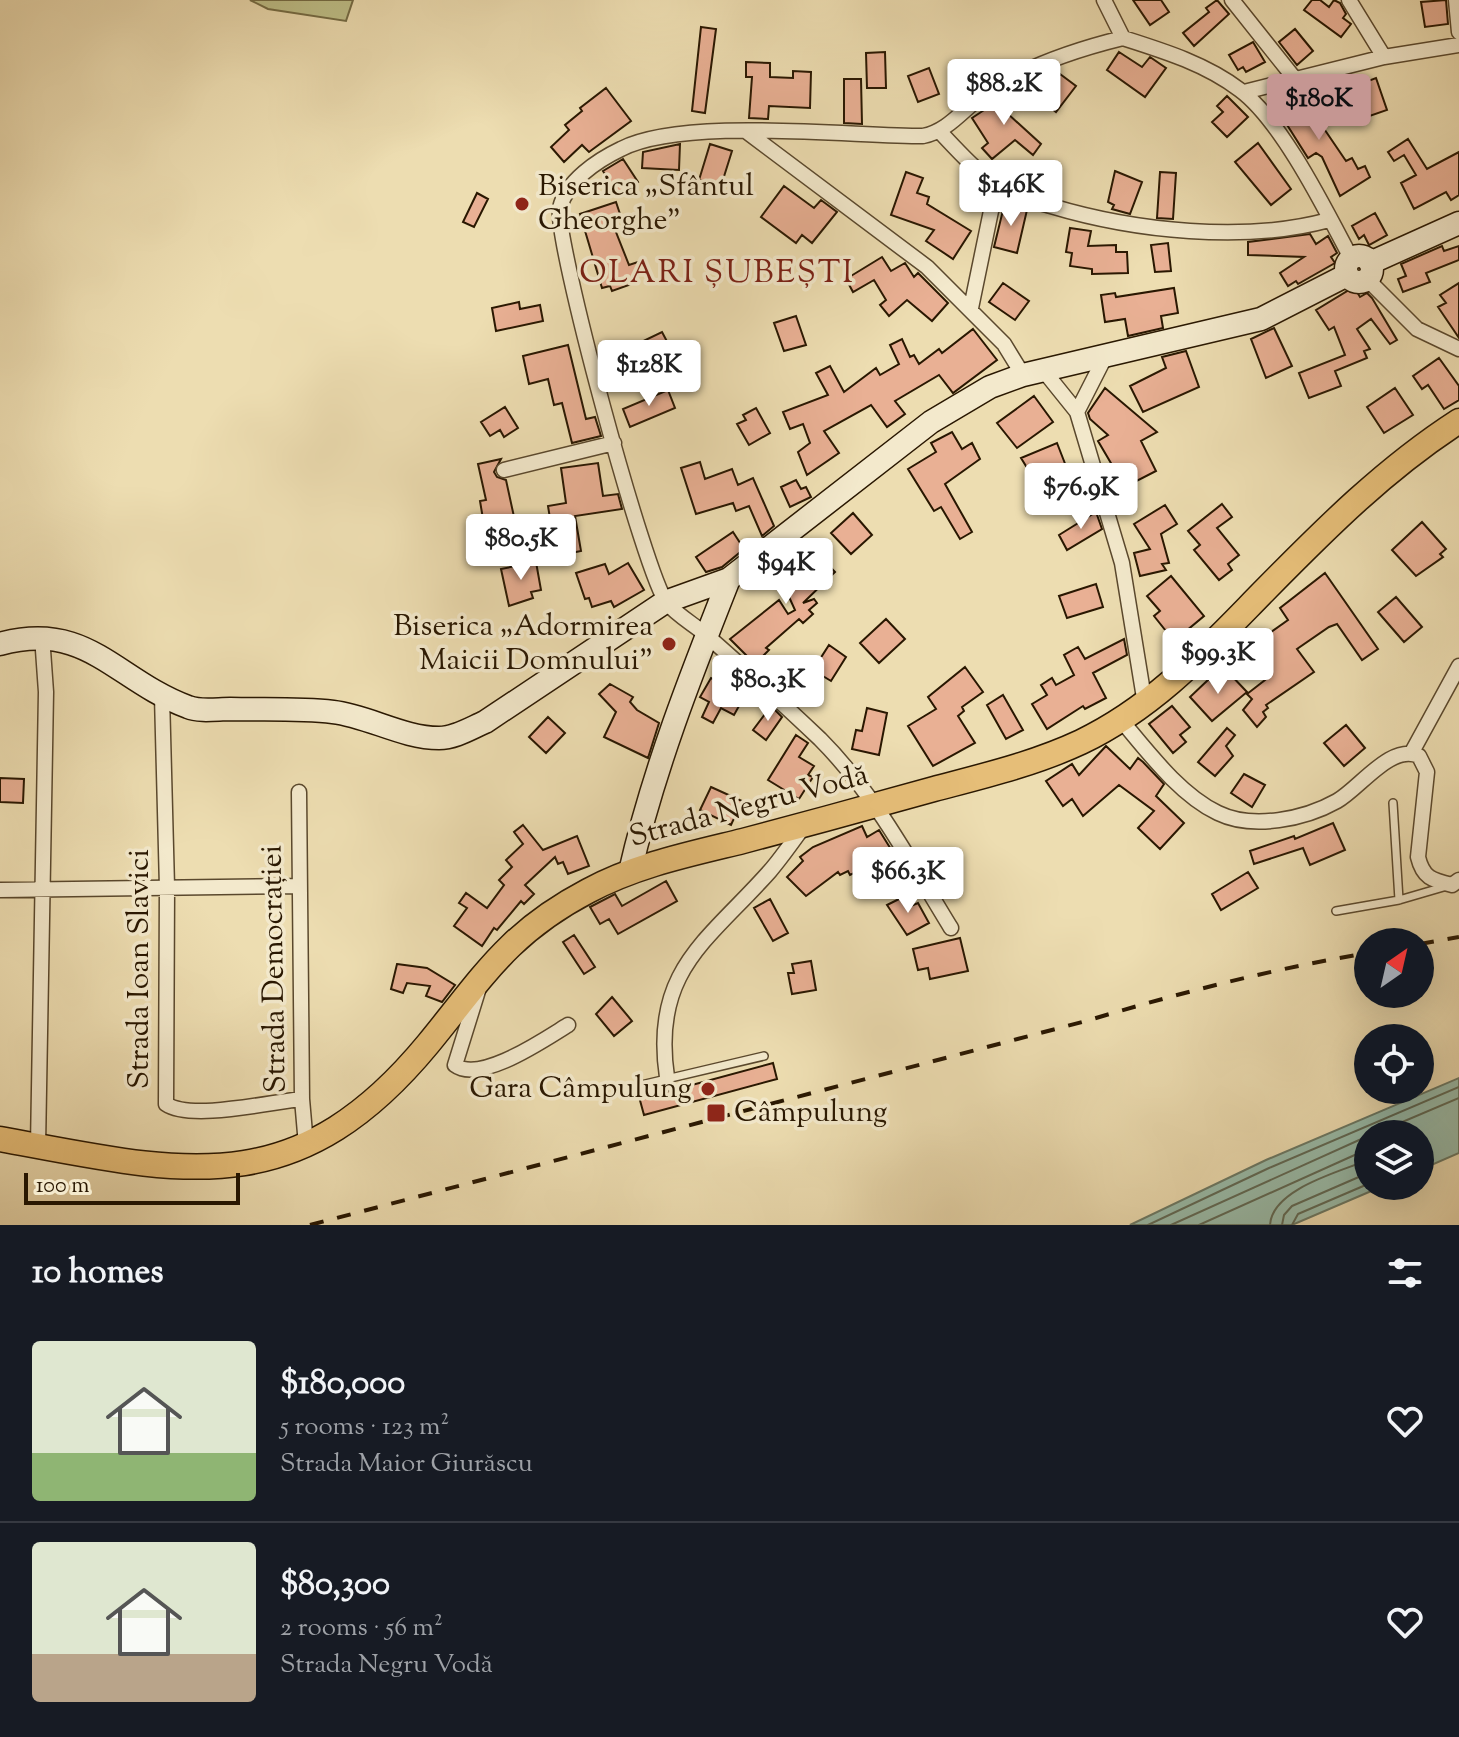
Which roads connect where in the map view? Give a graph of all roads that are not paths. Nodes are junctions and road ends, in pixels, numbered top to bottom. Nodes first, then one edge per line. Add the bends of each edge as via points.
1 (1104, 0) edge
2 (1232, 0) edge
3 (1349, 0) edge
4 (1456, 0) edge
5 (1459, 32) edge
6 (1123, 38) junction
7 (1459, 45) edge
8 (1384, 57) junction
9 (1295, 79) junction
10 (1244, 92) junction
11 (746, 132) junction
12 (941, 133) junction
13 (1000, 189) junction
14 (1329, 220) junction
15 (1459, 223) edge
16 (1359, 269) junction
17 (971, 308) junction
18 (1459, 349) edge
19 (1104, 359) junction
20 (1033, 373) junction
21 (1077, 412) junction
22 (1459, 421) edge
23 (614, 443) junction
24 (504, 470) dead end
25 (729, 579) junction
26 (665, 602) junction
27 (42, 636) junction
28 (707, 636) junction
29 (0, 644) edge
30 (1459, 666) edge
31 (162, 696) junction
32 (1150, 702) junction
33 (1121, 720) junction
34 (1416, 754) junction
35 (299, 792) dead end
36 (1393, 803) dead end
37 (876, 806) junction
38 (805, 825) junction
39 (630, 872) junction
40 (1456, 882) edge
41 (299, 886) junction
42 (167, 887) junction
43 (0, 890) edge
44 (43, 890) junction
45 (1399, 900) junction
46 (1336, 911) dead end
47 (951, 928) dead end
48 (485, 972) junction
49 (568, 1025) dead end
50 (764, 1056) dead end
51 (667, 1077) junction
52 (641, 1085) dead end
53 (302, 1099) junction
54 (0, 1139) edge
55 (306, 1145) junction
56 (38, 1146) junction

1 - 6 street
2 - 9 street
3 - 8 street
4 - 5 street
6 - 10 street via 1185,60
6 - 12 street via 992,89
7 - 8 street
8 - 9 street
9 - 10 street
10 - 14 street via 1297,163
11 - 12 street
11 - 17 street via 927,267
11 - 23 street via 641,140 592,166 559,209
12 - 13 street
13 - 14 street via 1098,220 1170,229 1297,229
13 - 17 street
14 - 16 street
15 - 16 main road
16 - 18 street via 1417,329
16 - 19 main road via 1261,319
17 - 20 street
19 - 20 main road
19 - 21 street
20 - 21 street
20 - 25 main road via 990,387 931,422
21 - 32 street via 1122,563 1143,692
22 - 32 main road, Strada Negru Vodă via 1382,477
23 - 24 street
23 - 26 street via 629,508
25 - 26 main road
25 - 28 main road
26 - 28 street
26 - 31 main road via 485,722 440,738 337,712 192,709
27 - 29 main road
27 - 31 main road via 108,660
27 - 44 street
28 - 37 street via 818,738
28 - 39 main road via 641,821
30 - 34 street
31 - 42 street, Strada Ioan Slavici
32 - 33 main road, Strada Negru Vodă
33 - 34 street via 1192,795 1232,818 1259,821 1319,810 1384,764
33 - 37 main road, Strada Negru Vodă via 1025,764
34 - 40 street via 1427,772 1418,857 1428,879
35 - 41 street, Strada Democrației
36 - 45 lane
37 - 38 main road, Strada Negru Vodă
37 - 47 street
38 - 39 main road, Strada Negru Vodă
38 - 51 street via 685,965 663,1037
39 - 48 main road, Strada Negru Vodă via 539,920
40 - 45 lane
41 - 42 street
41 - 53 street, Strada Democrației
42 - 44 street
42 - 53 street, Strada Ioan Slavici via 166,1104 176,1110 199,1110
43 - 44 street
44 - 56 street
45 - 46 lane
48 - 49 street via 457,1052 455,1065 460,1069 501,1062
48 - 55 main road, Strada Negru Vodă via 390,1087 356,1117
50 - 51 lane
51 - 52 lane
53 - 55 street, Strada Democrației
54 - 56 main road, Strada Negru Vodă
55 - 56 main road, Strada Negru Vodă via 258,1162 204,1169 147,1166

